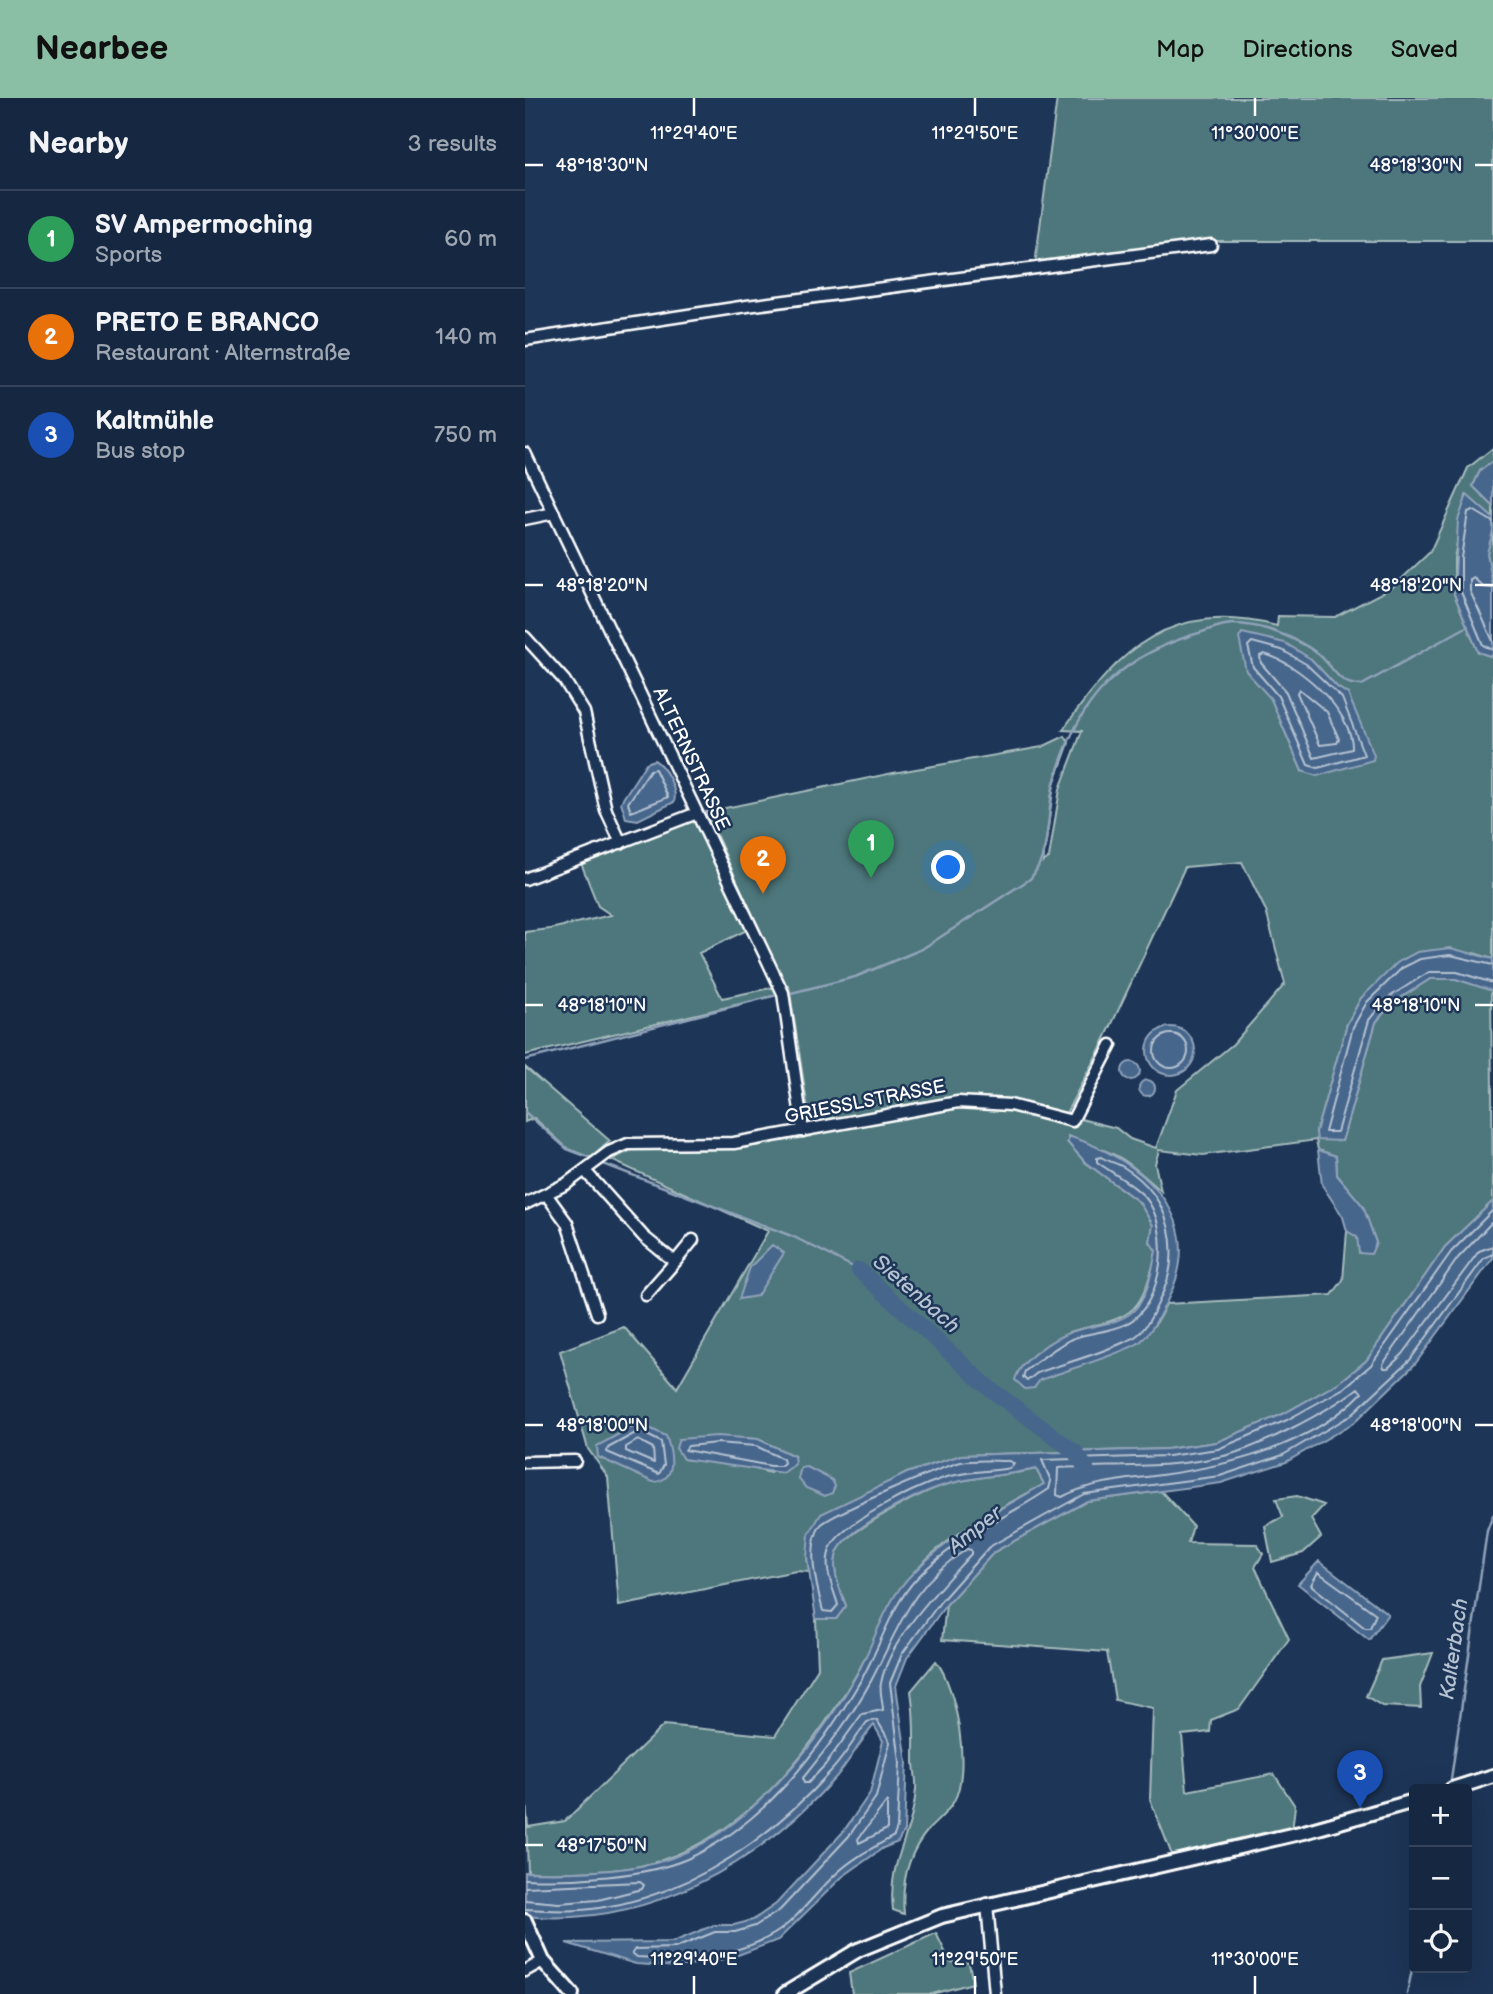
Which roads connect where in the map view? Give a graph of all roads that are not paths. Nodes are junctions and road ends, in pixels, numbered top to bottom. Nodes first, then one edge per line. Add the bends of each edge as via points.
1 (1211, 245) dead end
2 (525, 340) edge
3 (525, 453) edge
4 (554, 513) junction
5 (525, 519) edge
6 (525, 637) edge
7 (697, 813) junction
8 (621, 843) junction
9 (525, 879) edge
10 (1111, 1045) dead end
11 (803, 1131) junction
12 (586, 1172) junction
13 (546, 1194) junction
14 (525, 1204) edge
15 (693, 1240) dead end
16 (675, 1262) junction
17 (646, 1295) dead end
18 (597, 1314) dead end
19 (575, 1461) dead end
20 (525, 1462) edge
21 (1493, 1776) edge
22 (1468, 1784) edge
23 (1409, 1802) edge
24 (987, 1904) junction
25 (525, 1922) edge
26 (543, 1961) junction
27 (525, 1970) edge
28 (572, 1994) edge
29 (785, 1994) edge
30 (995, 1994) edge

1 - 2 street
3 - 4 street, ALTERNSTRASSE
4 - 5 street
4 - 7 street, ALTERNSTRASSE
6 - 8 street via 578,697 606,810
7 - 8 street
7 - 11 street, ALTERNSTRASSE via 783,993
8 - 9 street
10 - 11 street, GRIESSLSTRASSE via 1072,1121 1010,1105 972,1102
11 - 12 street, GRIESSLSTRASSE via 734,1143 628,1144 609,1152
12 - 13 street, GRIESSLSTRASSE
12 - 16 street via 644,1237
13 - 14 street, GRIESSLSTRASSE
13 - 18 street via 568,1223
15 - 16 street
16 - 17 street
19 - 20 street
21 - 22 main road
23 - 24 main road via 1291,1835
24 - 29 main road via 905,1929 858,1950
24 - 30 street
25 - 26 main road
26 - 27 street
26 - 28 main road

